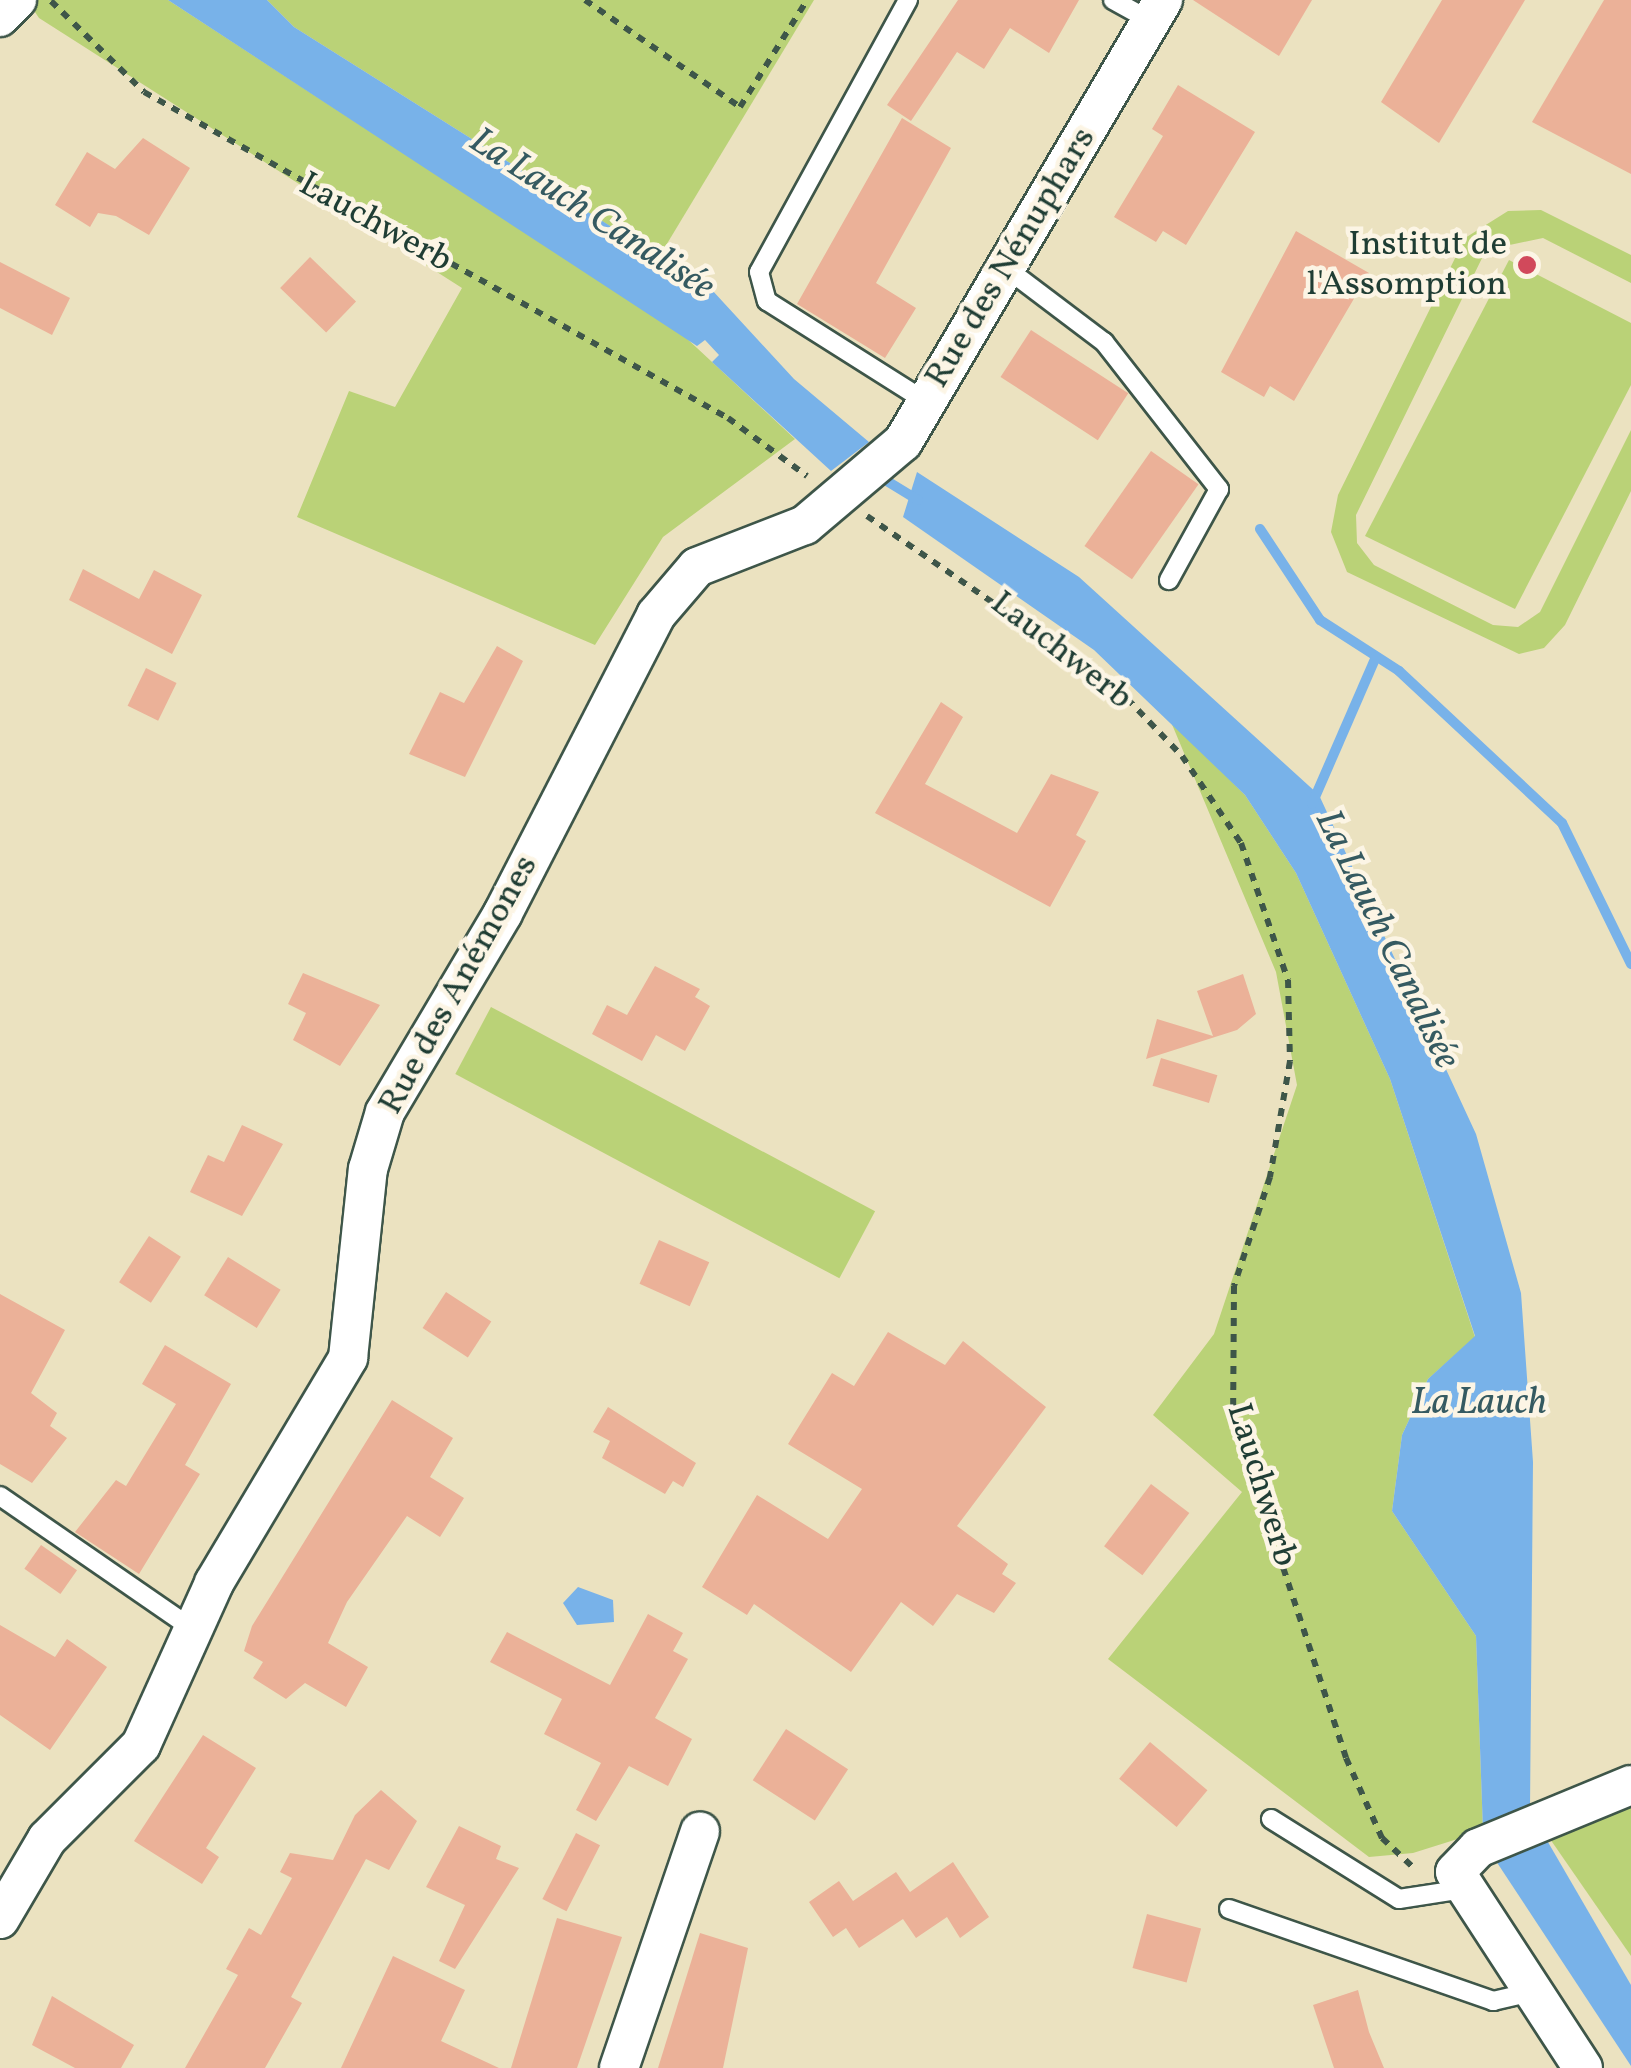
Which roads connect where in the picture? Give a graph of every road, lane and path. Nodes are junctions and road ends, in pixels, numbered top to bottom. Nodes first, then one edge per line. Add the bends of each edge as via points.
1 (17, 0) edge
2 (50, 0) edge
3 (585, 0) edge
4 (806, 0) edge
5 (908, 0) edge
6 (1114, 0) edge
7 (1157, 11) edge
8 (0, 17) edge
9 (1006, 268) junction
10 (926, 402) junction
11 (849, 494) junction
12 (1170, 580) dead end
13 (0, 1496) edge
14 (194, 1630) junction
15 (1631, 1785) edge
16 (1271, 1818) dead end
17 (700, 1831) dead end
18 (1463, 1870) junction
19 (1229, 1909) dead end
20 (0, 1918) edge
21 (1532, 1992) junction
22 (619, 2068) edge
23 (1583, 2068) edge

1 - 8 street
2 - 11 path, Lauchwerb via 144,92 728,418
3 - 4 path via 740,107
5 - 10 lane via 759,272 767,301
6 - 7 lane
7 - 9 street, Rue des Nénuphars
9 - 10 street, Rue des Nénuphars
9 - 12 lane via 1104,342 1220,489
10 - 11 street, Rue des Nénuphars via 903,442
11 - 14 street, Rue des Anémones via 805,526 697,567 656,615 503,912 385,1112 368,1169 348,1358
11 - 18 path, Lauchwerb via 1116,686 1182,756 1240,842 1288,980 1290,1061 1270,1178 1234,1286 1233,1416 1382,1838 1428,1876
13 - 14 lane
14 - 20 street, Rue des Anémones via 141,1745 47,1839
15 - 18 street via 1550,1817
16 - 18 lane via 1399,1899
17 - 22 street
18 - 21 street
19 - 21 lane via 1493,2002
21 - 23 street

